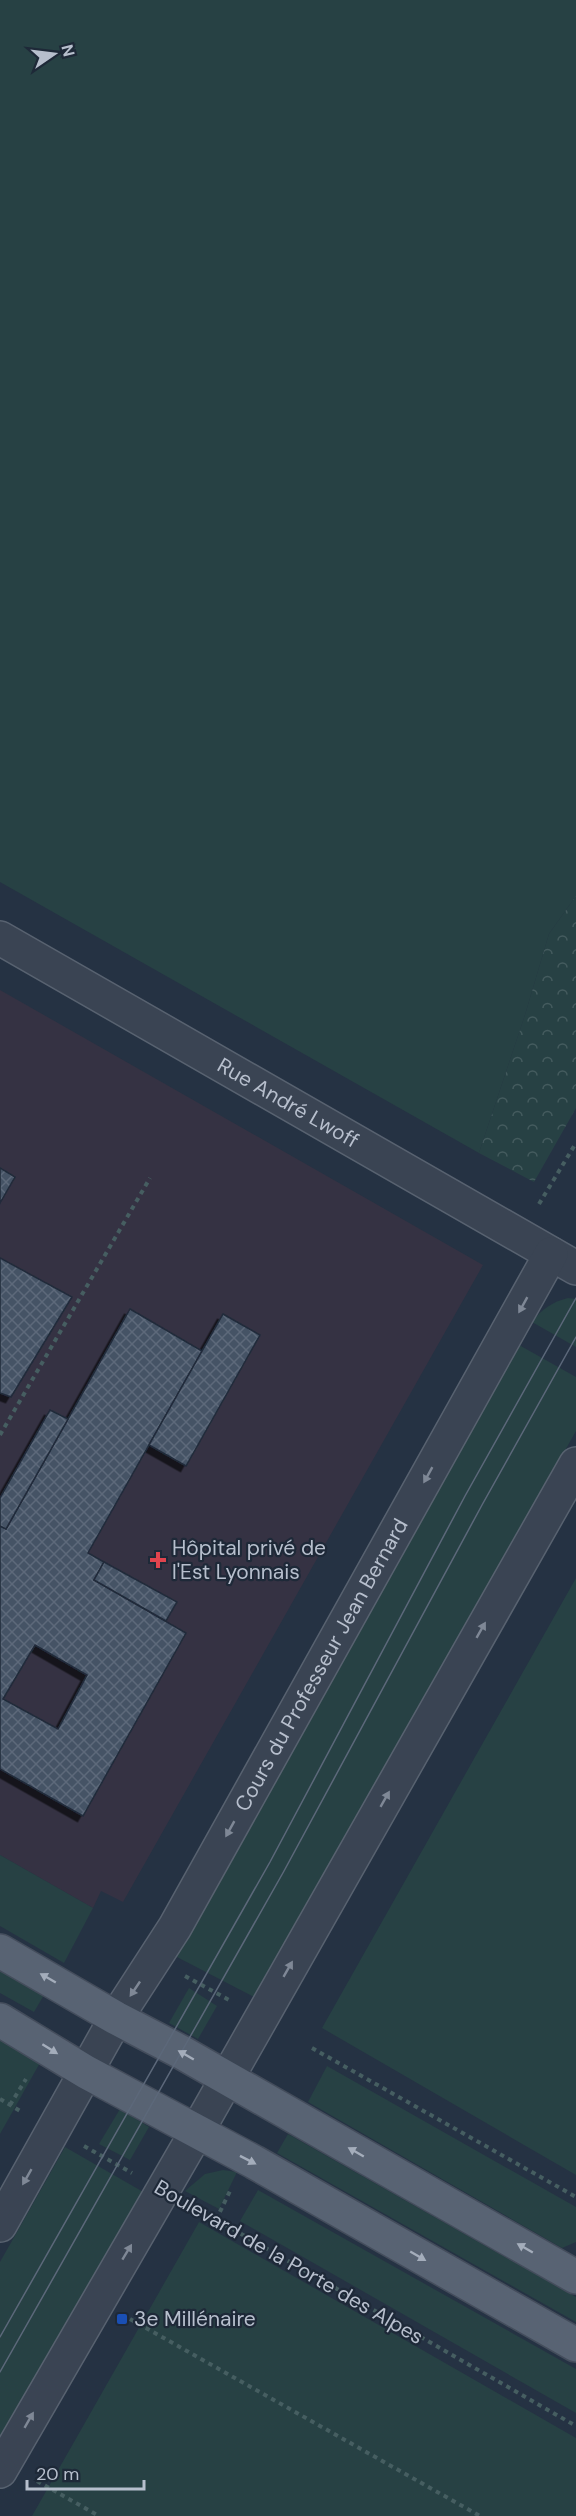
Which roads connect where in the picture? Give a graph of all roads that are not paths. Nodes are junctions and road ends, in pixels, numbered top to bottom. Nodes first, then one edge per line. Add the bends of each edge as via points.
1 (0, 938) edge
2 (564, 1261) edge
3 (576, 1464) edge
4 (0, 1951) edge
5 (116, 2018) junction
6 (0, 2020) edge
7 (86, 2072) junction
8 (227, 2078) junction
9 (196, 2133) junction
10 (0, 2225) edge
11 (576, 2277) edge
12 (576, 2345) edge
13 (2, 2467) edge

1 - 2 street, Rue André Lwoff
2 -> 5 street, Cours du Professeur Jean Bernard via 155,1960
8 -> 3 street
5 -> 4 main road
5 - 7 street, Cours du Professeur Jean Bernard
8 -> 5 main road
6 -> 7 main road
7 - 9 main road
7 -> 10 street, Cours du Professeur Jean Bernard
8 - 9 street
11 -> 8 main road
9 -> 12 main road
13 -> 9 street

